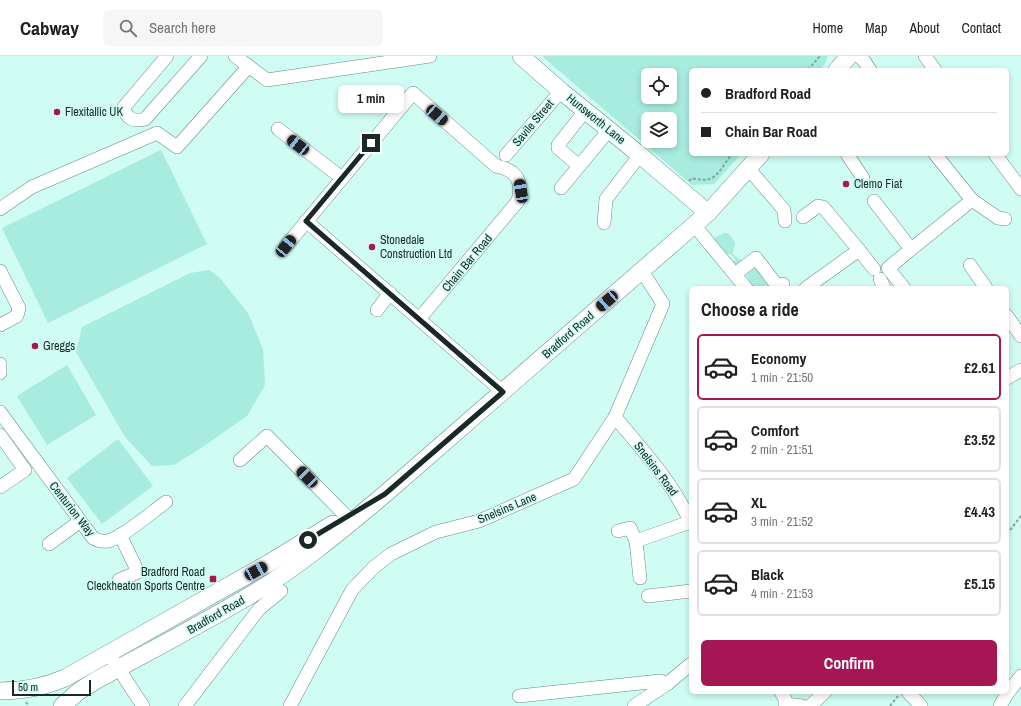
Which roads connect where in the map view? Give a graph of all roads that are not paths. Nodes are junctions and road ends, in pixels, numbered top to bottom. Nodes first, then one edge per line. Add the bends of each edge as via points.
1 (167, 56) edge
2 (201, 56) edge
3 (235, 56) edge
4 (430, 56) edge
5 (926, 56) edge
6 (526, 57) edge
7 (847, 60) edge
8 (359, 61) edge
9 (249, 66) junction
10 (869, 68) edge
11 (934, 68) edge
12 (561, 91) junction
13 (585, 111) junction
14 (278, 129) dead end
15 (610, 130) junction
16 (506, 155) dead end
17 (640, 155) junction
18 (759, 156) edge
19 (848, 156) edge
20 (937, 156) edge
21 (997, 156) edge
22 (579, 166) junction
23 (748, 168) junction
24 (342, 178) junction
25 (863, 178) dead end
26 (561, 188) dead end
27 (1021, 190) edge
28 (972, 200) junction
29 (874, 201) dead end
30 (0, 209) edge
31 (708, 213) junction
32 (803, 217) dead end
33 (1005, 219) dead end
34 (785, 220) dead end
35 (306, 221) junction
36 (604, 223) dead end
37 (694, 225) junction
38 (286, 246) dead end
39 (911, 249) junction
40 (858, 250) junction
41 (970, 265) dead end
42 (0, 271) edge
43 (642, 271) junction
44 (736, 274) junction
45 (879, 279) edge
46 (745, 286) edge
47 (777, 286) edge
48 (809, 286) edge
49 (902, 286) edge
50 (985, 286) edge
51 (390, 293) junction
52 (377, 310) dead end
53 (420, 318) junction
54 (1009, 319) edge
55 (0, 325) edge
56 (1021, 336) edge
57 (0, 364) edge
58 (1021, 370) edge
59 (0, 373) edge
60 (1009, 377) edge
61 (503, 392) junction
62 (615, 417) junction
63 (2, 419) edge
64 (0, 435) edge
65 (240, 460) dead end
66 (0, 487) edge
67 (385, 494) junction
68 (166, 502) dead end
69 (346, 516) junction
70 (689, 518) edge
71 (79, 522) junction
72 (689, 524) edge
73 (618, 531) dead end
74 (120, 535) junction
75 (636, 542) junction
76 (48, 544) dead end
77 (640, 578) dead end
78 (120, 580) dead end
79 (689, 590) edge
80 (281, 592) dead end
81 (648, 596) dead end
82 (109, 654) junction
83 (689, 666) edge
84 (118, 669) junction
85 (1021, 676) edge
86 (667, 684) junction
87 (0, 691) edge
88 (1009, 691) edge
89 (782, 694) edge
90 (823, 694) edge
91 (910, 694) edge
92 (1007, 694) edge
93 (519, 696) dead end
94 (786, 705) edge
95 (62, 706) edge
96 (143, 706) edge
97 (185, 706) edge
98 (290, 706) edge
99 (634, 706) edge
100 (802, 706) edge
101 (810, 706) edge
102 (921, 706) edge
103 (1000, 706) edge

1 - 2 street via 124,107 126,116 130,119 145,118
3 - 9 street
4 - 8 street
5 - 11 street
6 - 12 main road, Hunsworth Lane
7 - 10 street via 864,61
8 - 9 street via 267,80
9 - 30 street via 177,147 157,133 32,187
12 - 13 main road, Hunsworth Lane
12 - 16 street, Savile Street
13 - 15 main road, Hunsworth Lane
13 - 22 street via 558,145 558,148
14 - 24 street
15 - 17 main road, Hunsworth Lane
15 - 22 street
17 - 31 main road, Hunsworth Lane
17 - 36 street via 606,199
18 - 23 main road, Bradford Road
19 - 25 street
20 - 28 street
21 - 27 street
22 - 26 street
23 - 31 main road, Bradford Road
23 - 34 street via 784,210
24 - 35 street
24 - 53 street, Chain Bar Road via 413,93 496,166 506,168 519,180 521,191 514,207
28 - 33 street via 998,218
28 - 39 street
29 - 39 street
31 - 37 main road, Bradford Road
32 - 40 street via 818,206 823,207
35 - 38 street
35 - 51 street
37 - 43 main road, Bradford Road
37 - 44 street
39 - 49 street via 888,268
40 - 45 street
40 - 48 street
41 - 50 street
42 - 55 street via 19,308 18,316
43 - 61 main road, Bradford Road
43 - 62 street, Snelsins Lane via 663,304
44 - 46 street
44 - 47 street via 756,258
51 - 52 street
51 - 53 street
53 - 61 street
54 - 56 street
57 - 59 street
58 - 60 street
61 - 67 main road, Bradford Road
62 - 70 street, Snelsins Road via 662,473
62 - 98 street, Snelsins Lane via 574,479 480,521 436,532 391,554 374,566 352,590
63 - 71 street, Centurion Way
64 - 66 street via 25,470
65 - 69 street via 266,436
67 - 69 main road, Bradford Road
67 - 84 main road, Bradford Road via 329,540 255,592
68 - 74 street, Centurion Way
69 - 82 main road, Bradford Road
71 - 74 street, Centurion Way via 100,542
71 - 76 street
72 - 75 street
73 - 75 street via 630,528
74 - 78 street via 138,572
75 - 77 street
79 - 81 street
80 - 97 street, Bradford Road via 259,609
82 - 84 street
82 - 87 main road, Bradford Road via 50,685
83 - 86 street
84 - 95 main road, Bradford Road via 79,691
84 - 96 street
85 - 88 street
86 - 93 street via 660,681
86 - 99 street
89 - 94 street
90 - 101 street
91 - 102 street
92 - 103 street
94 - 100 street

